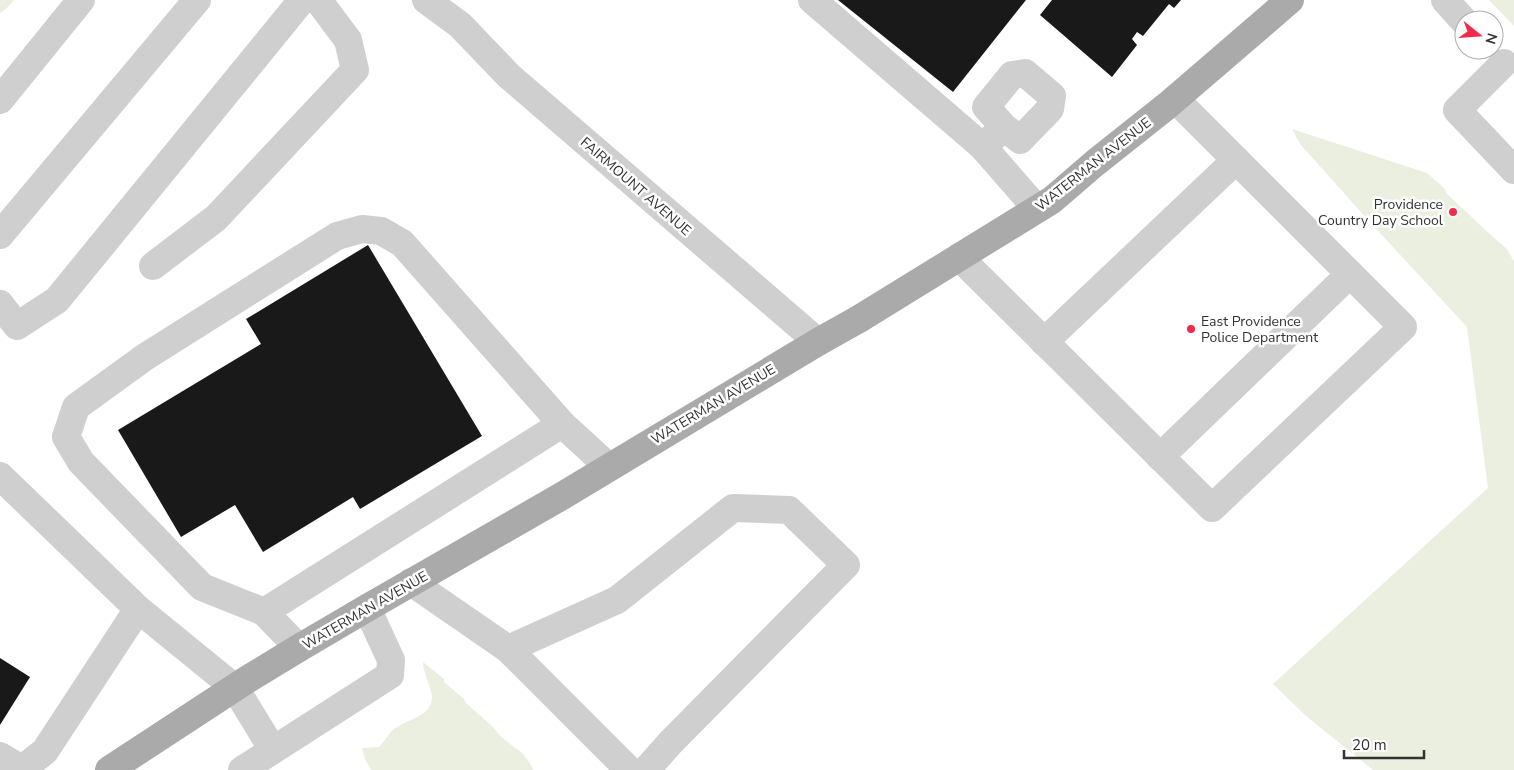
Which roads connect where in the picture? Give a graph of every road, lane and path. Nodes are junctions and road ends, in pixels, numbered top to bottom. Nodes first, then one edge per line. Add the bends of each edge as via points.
1 (81, 0) edge
2 (197, 0) edge
3 (302, 0) edge
4 (318, 0) edge
5 (812, 0) edge
6 (1290, 0) edge
7 (1445, 0) edge
8 (430, 1) edge
9 (1454, 10) edge
10 (1503, 63) edge
11 (1175, 98) junction
12 (0, 100) edge
13 (1004, 127) dead end
14 (983, 147) junction
15 (1236, 160) junction
16 (1514, 170) edge
17 (1037, 209) junction
18 (0, 235) edge
19 (959, 258) junction
20 (153, 266) dead end
21 (1350, 274) junction
22 (0, 304) edge
23 (818, 342) junction
24 (1044, 342) junction
25 (562, 424) junction
26 (1160, 457) junction
27 (609, 467) junction
28 (0, 476) edge
29 (411, 582) junction
30 (367, 608) junction
31 (138, 609) junction
32 (264, 612) junction
33 (299, 648) junction
34 (508, 649) junction
35 (235, 688) junction
36 (273, 750) junction
37 (0, 756) edge
38 (109, 770) edge
39 (242, 770) edge
40 (629, 770) edge
41 (646, 770) edge

1 - 12 street
2 - 18 street
3 - 22 street via 57,300 18,326
4 - 20 street via 348,40 355,70 216,218
5 - 14 street
6 - 11 main road, WATERMAN AVENUE
7 - 9 street
8 - 23 street, FAIRMOUNT AVENUE via 460,25 509,76
10 - 16 street via 1457,110
11 - 15 street
11 - 17 main road, WATERMAN AVENUE
13 - 14 street
14 - 17 street
15 - 21 street
15 - 24 street
17 - 19 main road, WATERMAN AVENUE
19 - 23 main road, WATERMAN AVENUE
19 - 24 street
21 - 26 street
21 - 26 street via 1403,327 1212,508
23 - 27 main road, WATERMAN AVENUE
24 - 26 street
25 - 27 street
25 - 32 street
25 - 32 street via 402,243 381,231 362,229 337,236 145,357 76,407 66,437 81,462 202,587
27 - 29 main road, WATERMAN AVENUE
28 - 31 street
29 - 30 main road, WATERMAN AVENUE
29 - 34 street
30 - 33 main road, WATERMAN AVENUE
30 - 36 street via 391,660 390,675
31 - 35 street
31 - 37 street via 45,750 20,768
32 - 33 street
33 - 35 main road, WATERMAN AVENUE
34 - 40 street
34 - 41 street via 617,600 733,508 789,510 846,566
35 - 36 street
35 - 38 main road, WATERMAN AVENUE
36 - 39 street

